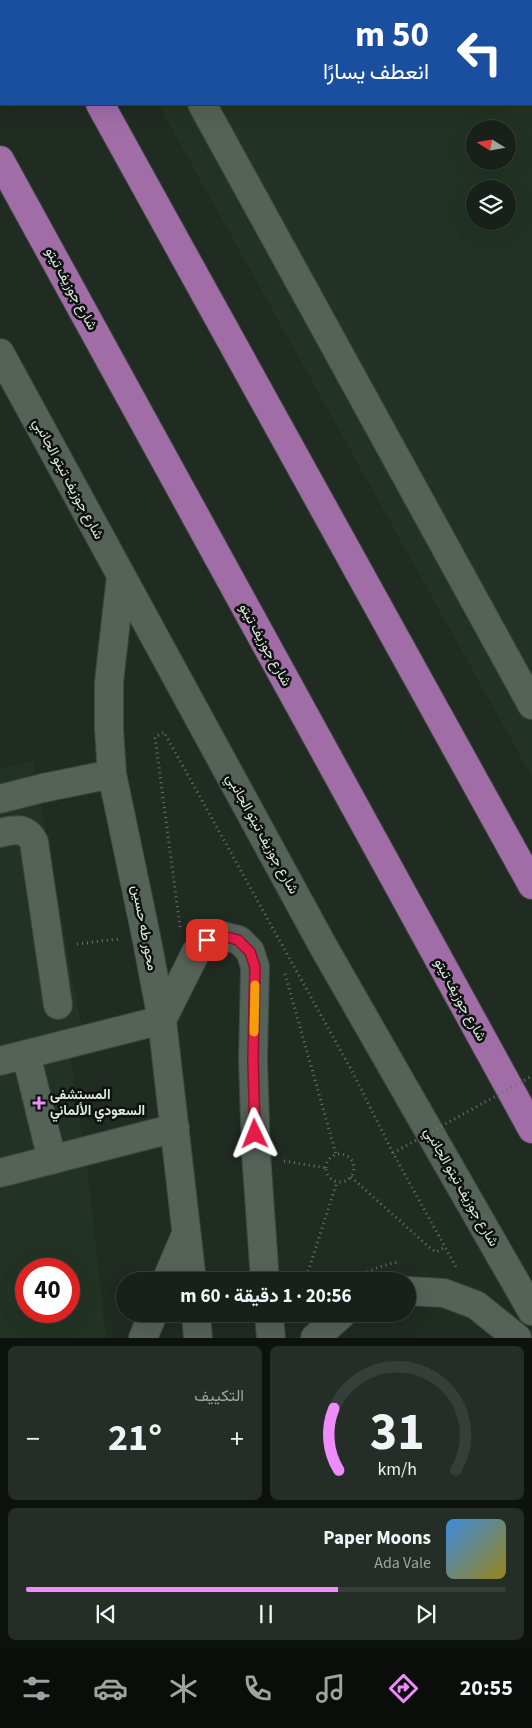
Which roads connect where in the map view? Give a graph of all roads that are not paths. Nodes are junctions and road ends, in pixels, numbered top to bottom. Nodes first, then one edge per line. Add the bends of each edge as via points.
1 (101, 105) edge
2 (203, 105) edge
3 (0, 160) edge
4 (0, 353) edge
5 (121, 576) junction
6 (532, 705) edge
7 (112, 774) junction
8 (0, 799) edge
9 (0, 833) edge
10 (532, 885) edge
11 (58, 1005) dead end
12 (162, 1020) junction
13 (13, 1058) edge
14 (174, 1128) junction
15 (532, 1129) edge
16 (52, 1160) junction
17 (0, 1173) edge
18 (187, 1232) junction
19 (170, 1272) edge
20 (191, 1272) edge
21 (264, 1272) edge
22 (416, 1291) edge
23 (532, 1311) edge
24 (150, 1322) edge
25 (269, 1322) edge
26 (333, 1322) edge
27 (143, 1338) edge
28 (271, 1338) edge
29 (315, 1338) edge
30 (516, 1338) edge

1 - 10 highway
2 - 6 street
3 - 15 highway, شارع جوزيف تيتو
4 - 5 street, شارع جوزيف تيتو الجانبي
5 - 7 street, محور طه حسين via 109,682 108,729
5 - 23 street, شارع جوزيف تيتو الجانبي via 323,946
7 - 8 street
7 - 12 street, محور طه حسين
9 - 11 street via 18,829 25,831 34,842
12 - 13 street
12 - 14 street, محور طه حسين
12 - 21 street via 196,952 207,940 223,936 238,940 250,952 255,967 253,1060
13 - 16 street
14 - 16 street
14 - 18 street, محور طه حسين
16 - 17 street
18 - 19 street
18 - 20 street, محور طه حسين
22 - 30 street via 444,1293 476,1305
24 - 27 street
25 - 28 street
26 - 29 street

